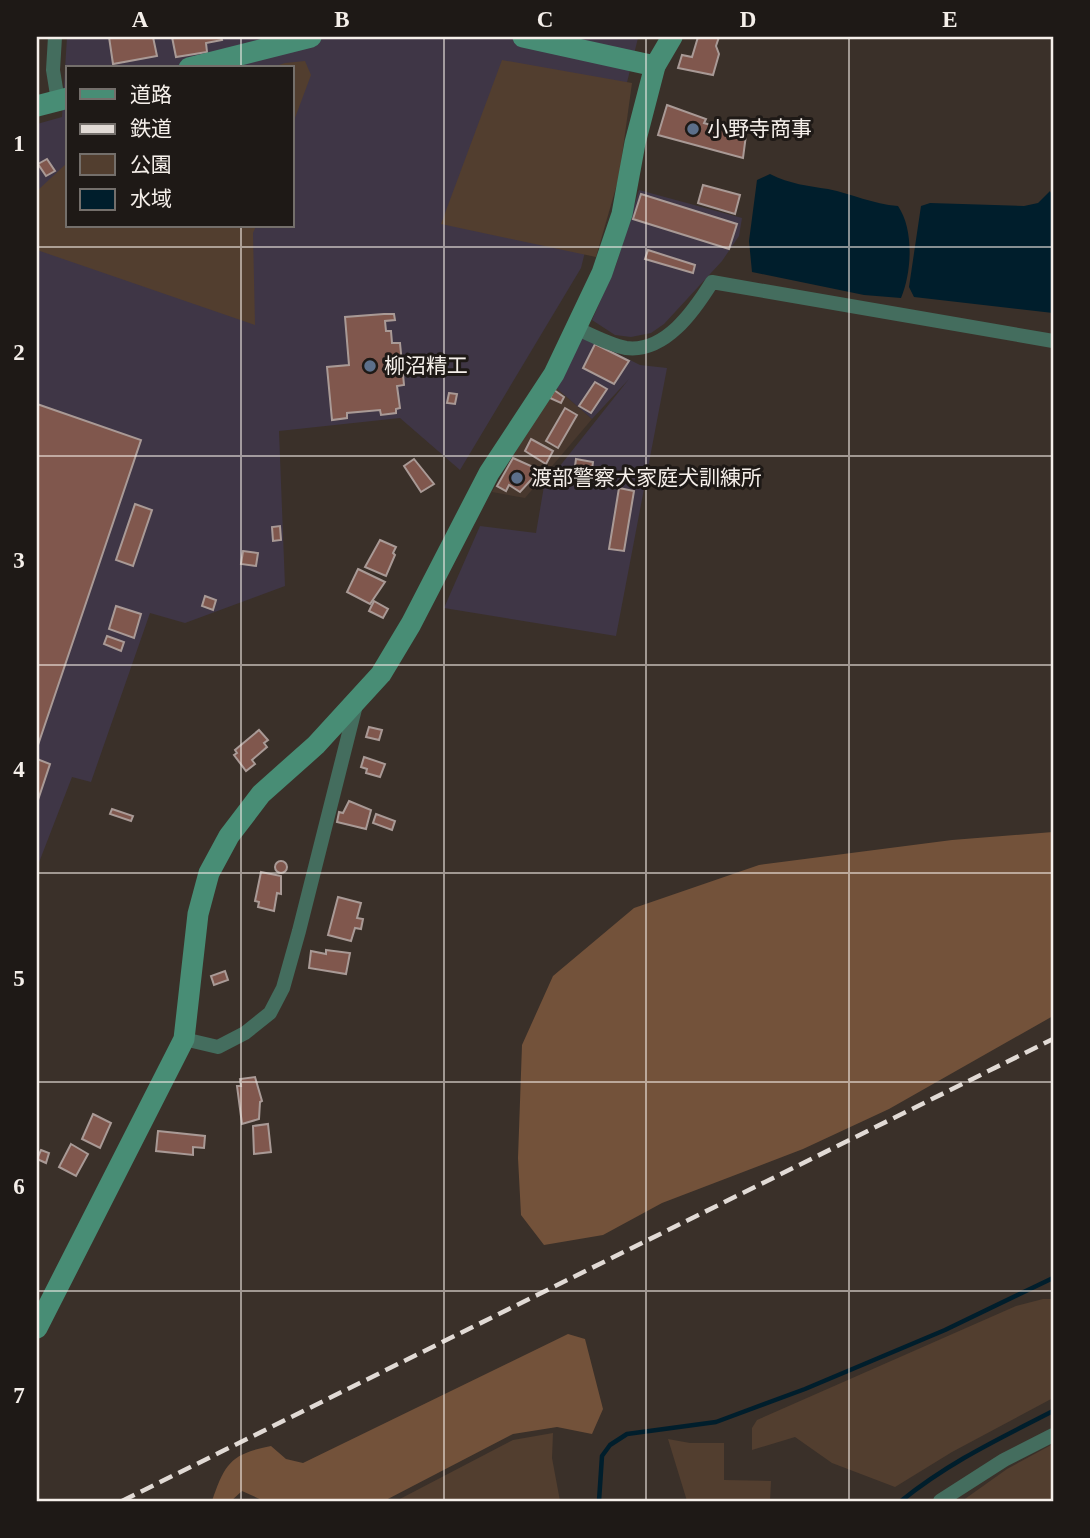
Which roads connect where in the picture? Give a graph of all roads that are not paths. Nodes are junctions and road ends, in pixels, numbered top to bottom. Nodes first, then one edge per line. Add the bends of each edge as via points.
1 (55, 37) edge
2 (311, 37) edge
3 (523, 37) edge
4 (672, 37) edge
5 (197, 66) edge
6 (655, 66) junction
7 (63, 99) edge
8 (37, 106) edge
9 (576, 328) junction
10 (1053, 341) edge
11 (356, 704) junction
12 (184, 1040) junction
13 (37, 1328) edge
14 (1053, 1435) edge
15 (940, 1501) edge

1 - 7 street via 52,70
2 - 5 street
3 - 6 street
4 - 6 street
6 - 9 street via 622,214 602,273
7 - 8 street
9 - 10 street via 624,348 645,349 694,311 712,282
9 - 11 street via 554,374 489,473 411,624 381,674
11 - 12 street via 261,794 229,836 209,873 198,914
11 - 12 street via 283,988 270,1013 218,1047
12 - 13 street
14 - 15 street

